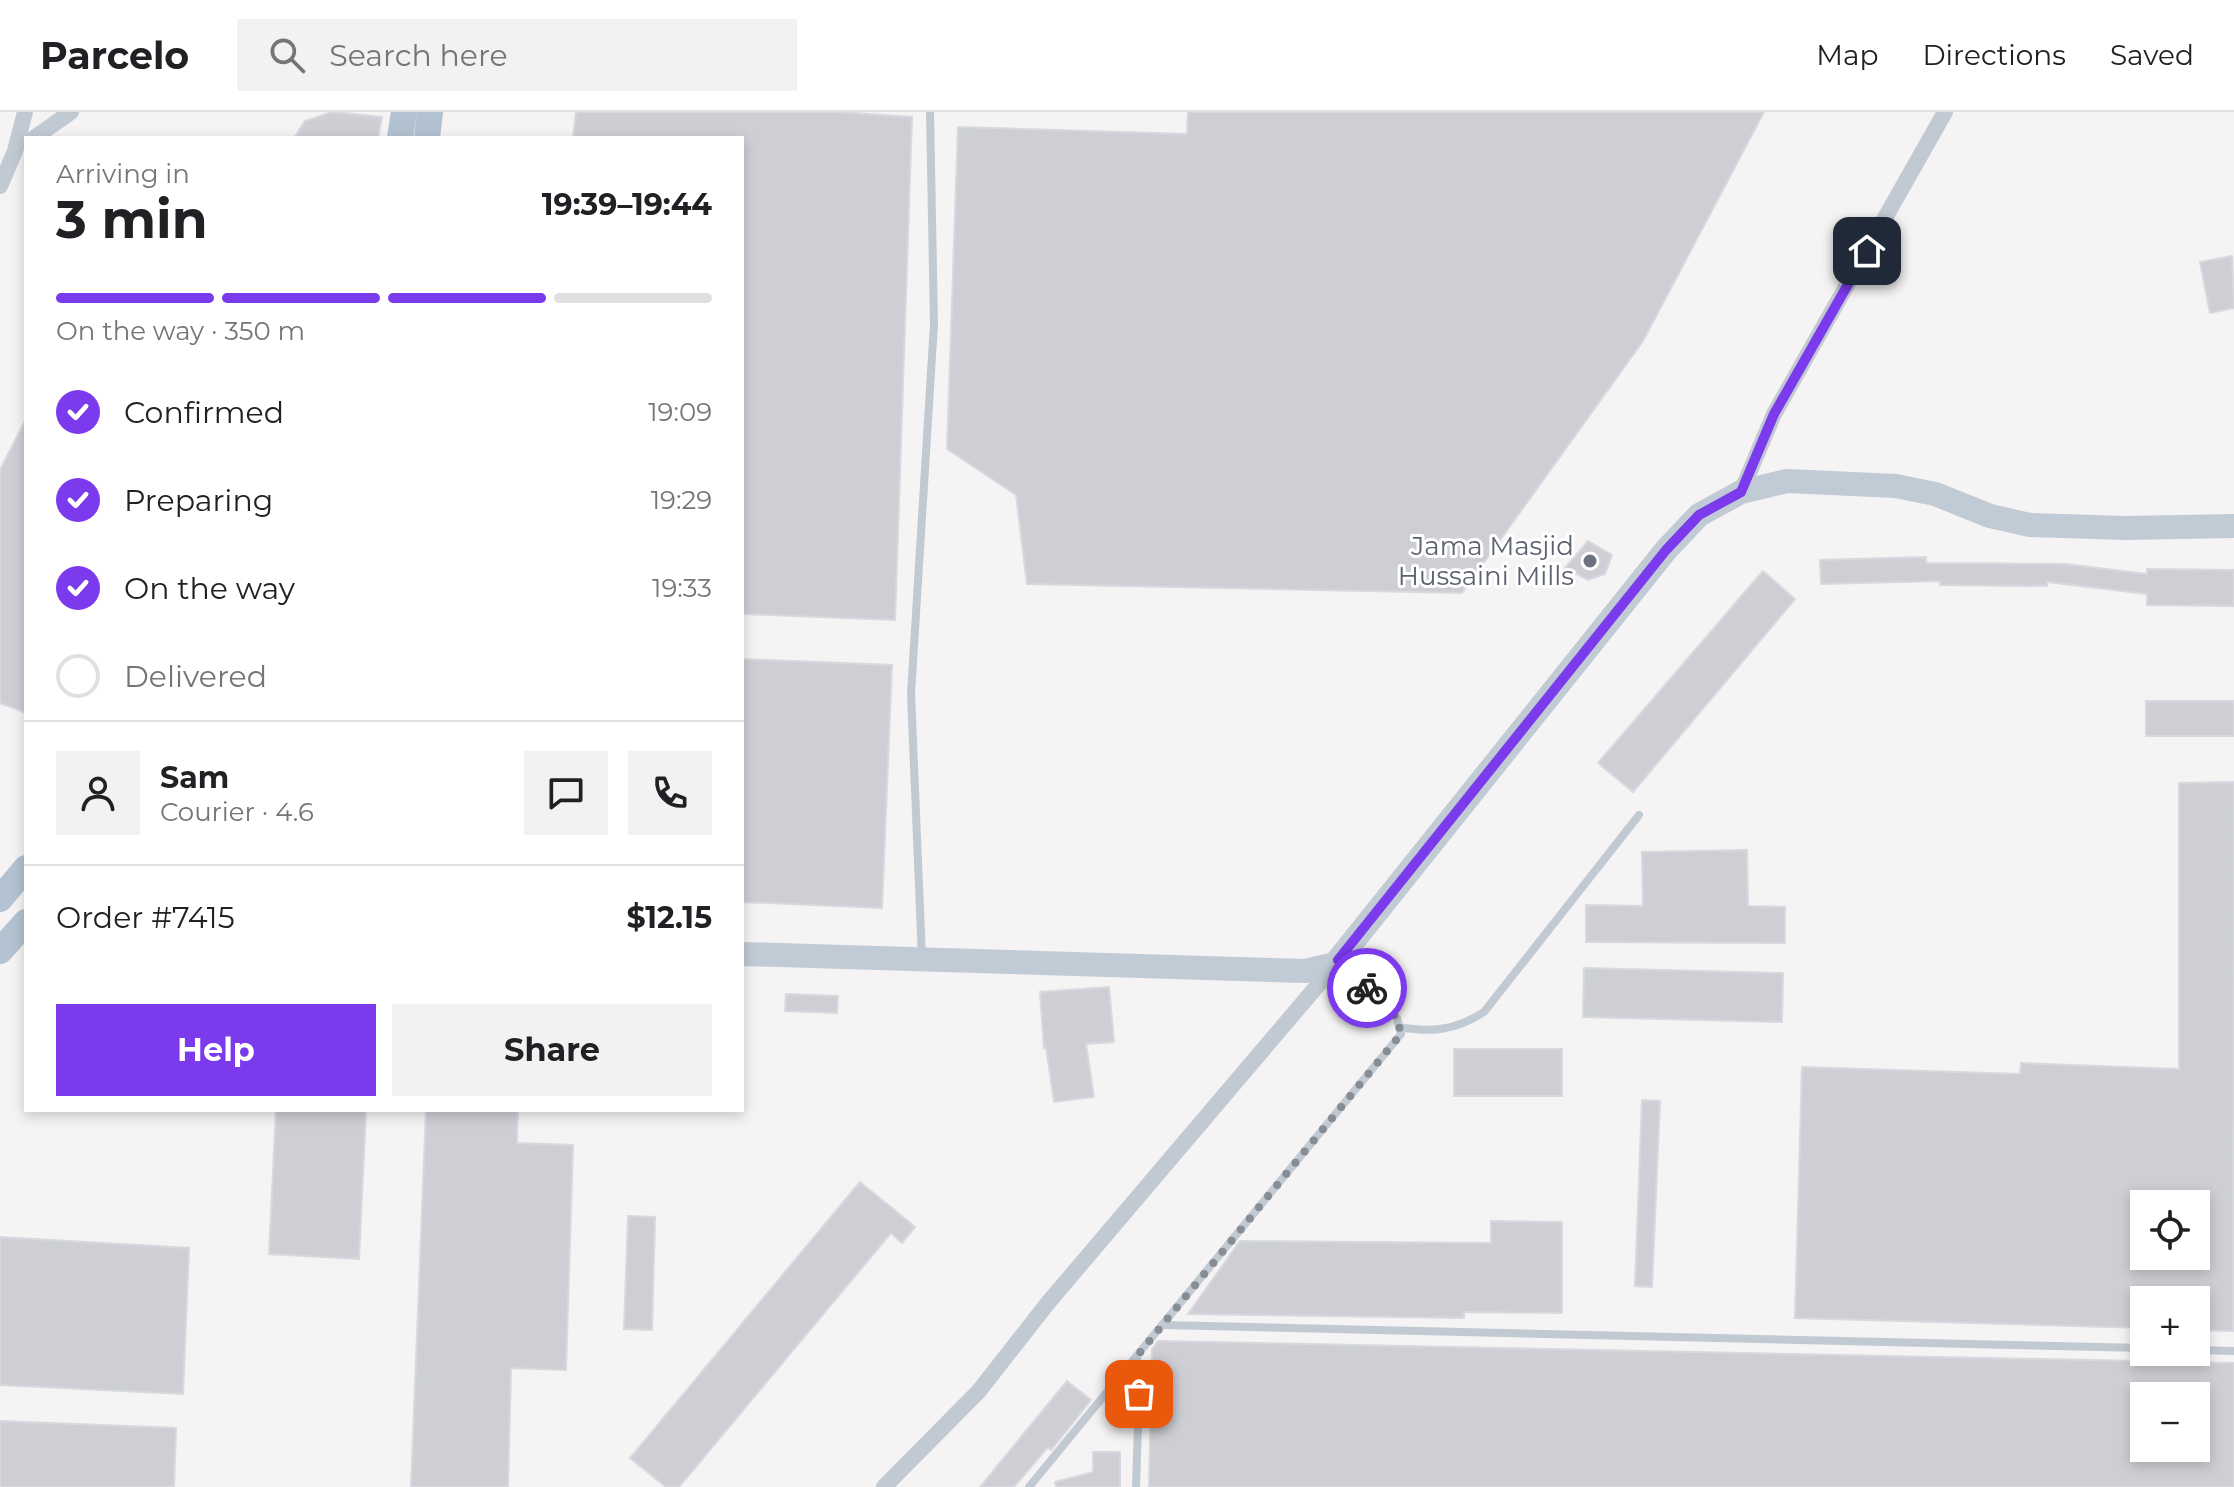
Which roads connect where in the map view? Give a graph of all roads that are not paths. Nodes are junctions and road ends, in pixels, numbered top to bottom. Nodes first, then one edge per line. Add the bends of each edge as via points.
1 (25, 112) edge
2 (71, 112) edge
3 (404, 112) edge
4 (430, 112) edge
5 (930, 112) edge
6 (1945, 112) edge
7 (37, 136) edge
8 (400, 136) edge
9 (427, 136) edge
10 (21, 148) edge
11 (0, 186) edge
12 (1741, 492) junction
13 (2234, 526) edge
14 (1639, 815) dead end
15 (24, 870) edge
16 (0, 899) edge
17 (24, 924) edge
18 (0, 951) edge
19 (744, 954) edge
20 (922, 959) junction
21 (1337, 962) junction
22 (1399, 1027) junction
23 (1162, 1325) junction
24 (2130, 1348) edge
25 (2210, 1350) edge
26 (2234, 1351) edge
27 (1137, 1356) junction
28 (884, 1487) edge
29 (1029, 1487) edge
30 (1136, 1487) edge

1 - 10 street
2 - 7 street
3 - 8 main road
4 - 9 main road
5 - 20 lane via 934,324 911,694
6 - 12 street via 1774,414
10 - 11 street
12 - 13 street via 1787,481 1896,486 2030,525
12 - 21 street via 1699,515 1666,550
14 - 22 lane via 1484,1012 1445,1030
15 - 16 main road
17 - 18 main road
19 - 20 street
20 - 21 street via 1305,971
21 - 22 lane via 1397,1018
21 - 28 street via 979,1391
22 - 23 lane via 1401,1034
23 - 24 lane
23 - 27 lane
25 - 26 lane
27 - 29 lane
27 - 30 lane

